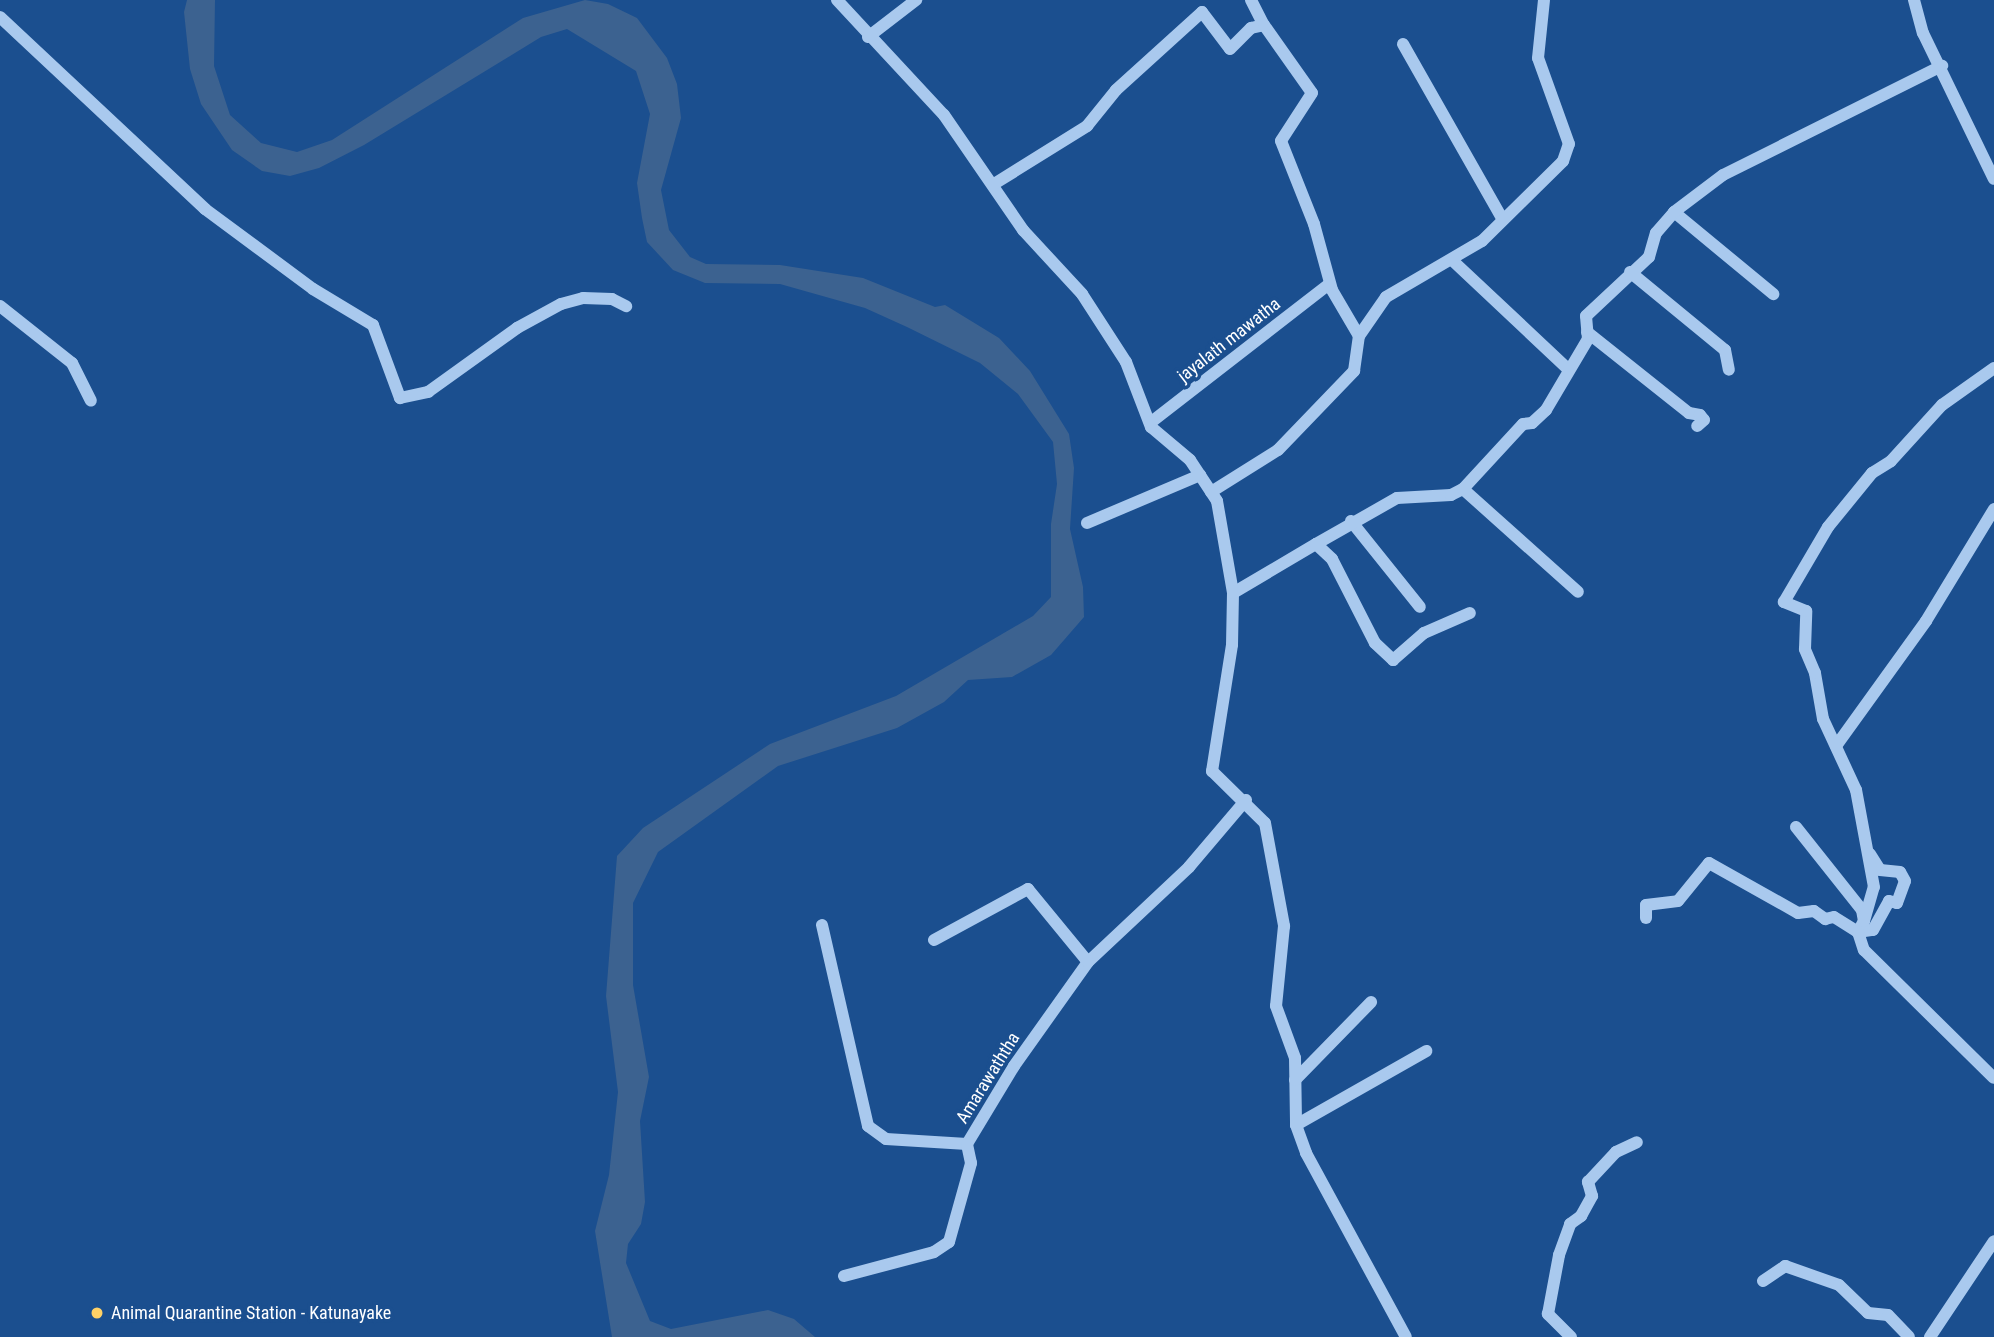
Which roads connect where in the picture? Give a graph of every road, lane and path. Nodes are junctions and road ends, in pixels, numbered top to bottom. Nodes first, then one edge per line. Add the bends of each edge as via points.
1 (837, 0) edge
2 (916, 0) edge
3 (1251, 0) edge
4 (1545, 0) edge
5 (1914, 0) edge
6 (0, 18) edge
7 (1264, 25) junction
8 (868, 37) junction
9 (1403, 44) dead end
10 (1942, 66) junction
11 (1994, 179) edge
12 (994, 184) junction
13 (1674, 212) junction
14 (1503, 220) junction
15 (1453, 261) junction
16 (1630, 272) junction
17 (1329, 284) junction
18 (1773, 294) dead end
19 (0, 306) edge
20 (626, 306) dead end
21 (1587, 332) junction
22 (1359, 336) junction
23 (1567, 368) junction
24 (1994, 368) edge
25 (1729, 370) dead end
26 (91, 401) dead end
27 (1150, 423) junction
28 (1697, 426) dead end
29 (1200, 475) junction
30 (1463, 489) junction
31 (1211, 492) junction
32 (1994, 509) edge
33 (1351, 521) junction
34 (1087, 523) dead end
35 (1316, 544) junction
36 (1578, 592) dead end
37 (1233, 593) junction
38 (1420, 607) dead end
39 (1470, 613) dead end
40 (1836, 746) junction
41 (1246, 800) junction
42 (1796, 827) dead end
43 (1864, 841) junction
44 (1646, 918) dead end
45 (822, 925) dead end
46 (1861, 926) junction
47 (934, 940) dead end
48 (1088, 962) junction
49 (1371, 1002) dead end
50 (1426, 1051) dead end
51 (1994, 1078) edge
52 (1295, 1080) junction
53 (1296, 1125) junction
54 (1637, 1142) dead end
55 (967, 1144) junction
56 (1994, 1241) edge
57 (844, 1276) dead end
58 (1763, 1281) dead end
59 (1406, 1337) edge
60 (1571, 1337) edge
61 (1909, 1337) edge
62 (1930, 1337) edge

1 - 8 street
2 - 8 street
3 - 7 street
4 - 14 street via 1538,58 1569,144 1563,161
5 - 10 street via 1923,33
6 - 20 street via 205,209 313,289 373,325 400,398 428,392 517,328 561,304 583,298 612,299
7 - 12 street via 1251,28 1230,49 1202,12 1116,90 1087,126
7 - 17 street via 1312,93 1281,141 1314,224
8 - 12 street via 944,115
9 - 14 street
10 - 11 street
10 - 13 street via 1723,175
12 - 27 street via 1023,230 1082,294 1126,362
13 - 16 street via 1656,233 1649,257
13 - 18 street
14 - 15 street
15 - 22 street via 1386,297
15 - 23 street
16 - 21 street via 1586,316
16 - 25 street via 1726,350
17 - 22 street
17 - 27 street, jayalath mawatha
19 - 26 street via 72,363
21 - 23 street via 1588,339
21 - 28 street via 1689,413 1700,415 1704,419
22 - 31 street via 1354,371 1278,450
23 - 30 street via 1546,410 1532,423 1523,424
24 - 40 street via 1941,405 1891,461 1872,472 1828,527 1784,602 1806,611 1805,649
27 - 29 street
29 - 31 street
29 - 34 street
30 - 33 street via 1451,495 1397,498
30 - 36 street
31 - 37 street via 1217,501
32 - 40 street via 1926,621
33 - 35 street
33 - 38 street
35 - 37 street
35 - 39 street via 1332,559 1375,643 1393,660 1424,633
37 - 41 street via 1232,645 1211,758 1212,771
40 - 43 street via 1856,790
41 - 48 street, Amarawaththa via 1189,867
41 - 52 street via 1265,823 1284,926 1276,1006 1295,1058
42 - 46 street via 1830,866 1838,883 1852,894
43 - 46 street via 1874,887
43 - 46 street via 1875,866 1900,872 1905,881 1897,903 1889,901 1873,930
44 - 46 street via 1646,905 1678,901 1709,863 1798,913 1814,911
45 - 55 street, Amarawaththa via 868,1126 886,1139
46 - 51 street via 1864,950
47 - 48 street via 1028,889
48 - 55 street, Amarawaththa via 1014,1066
49 - 52 street
50 - 53 street
52 - 53 street
53 - 59 street via 1306,1153
54 - 60 street via 1616,1152 1588,1182 1592,1196 1581,1216 1570,1224 1559,1255 1548,1314
55 - 57 street via 971,1163 949,1242 934,1252
56 - 62 street
58 - 61 street via 1785,1266 1839,1284 1868,1313 1888,1315

